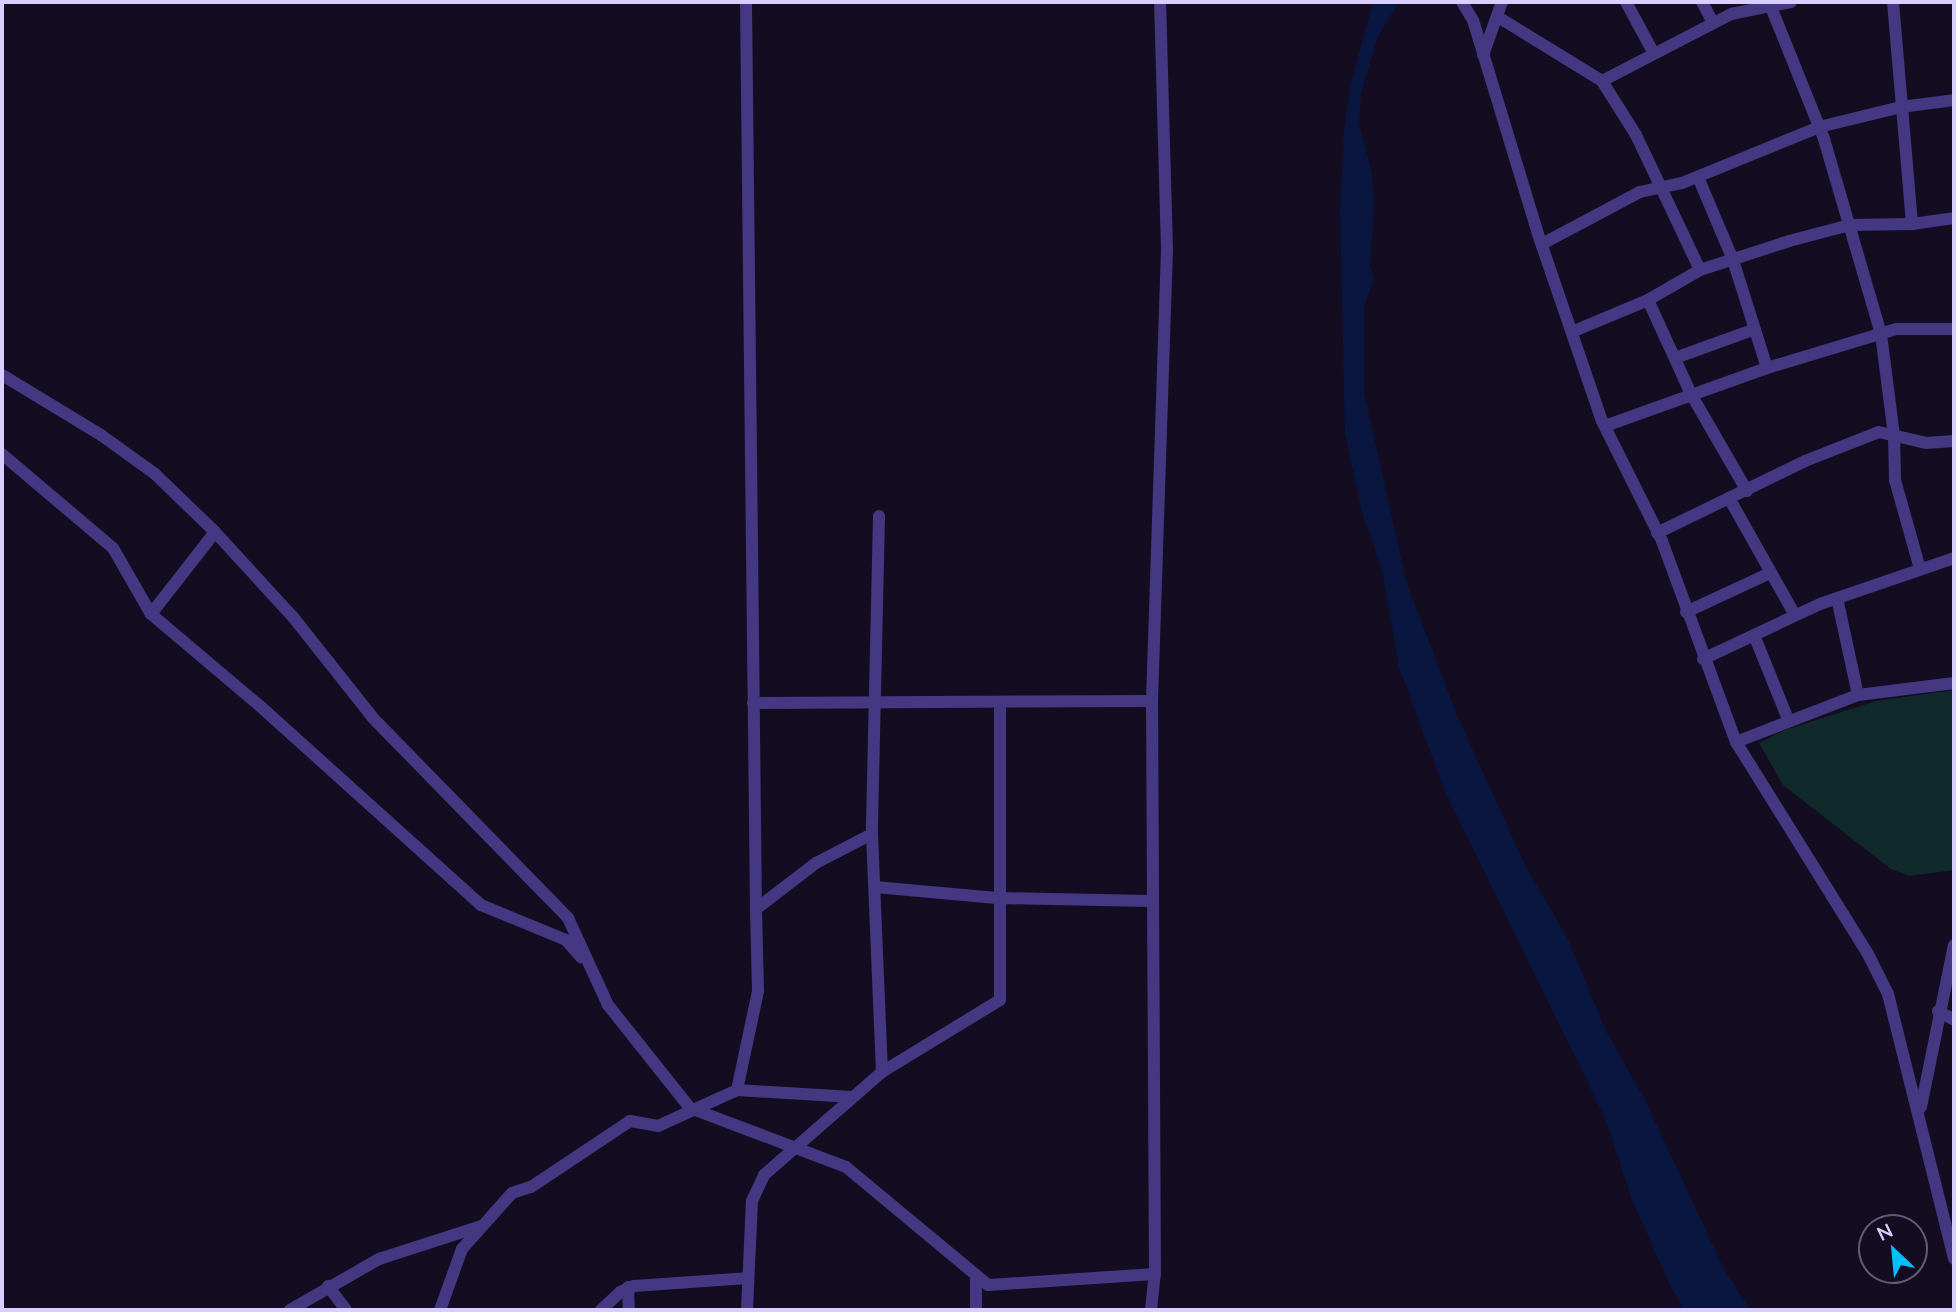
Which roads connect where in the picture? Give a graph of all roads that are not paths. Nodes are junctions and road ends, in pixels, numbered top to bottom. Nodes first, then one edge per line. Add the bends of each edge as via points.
1 (746, 2) edge
2 (1160, 2) edge
3 (1462, 2) edge
4 (1502, 2) edge
5 (1626, 2) edge
6 (1702, 2) edge
7 (1791, 2) edge
8 (1893, 2) edge
9 (1771, 4) edge
10 (1498, 17) junction
11 (1713, 23) junction
12 (1653, 52) junction
13 (1483, 56) junction
14 (1602, 81) junction
15 (1954, 100) edge
16 (1901, 107) junction
17 (1819, 127) junction
18 (1698, 177) junction
19 (1660, 188) junction
20 (1954, 218) edge
21 (1912, 224) junction
22 (1850, 225) junction
23 (1542, 244) junction
24 (1733, 260) junction
25 (1700, 270) junction
26 (1648, 300) junction
27 (1755, 329) junction
28 (1954, 329) edge
29 (1574, 331) junction
30 (1881, 334) junction
31 (1675, 358) junction
32 (1767, 368) junction
33 (2, 375) edge
34 (1691, 394) junction
35 (1605, 426) junction
36 (1894, 435) junction
37 (1954, 441) edge
38 (2, 454) edge
39 (1747, 491) junction
40 (1729, 498) junction
41 (879, 516) dead end
42 (215, 532) junction
43 (1657, 533) junction
44 (1954, 558) edge
45 (1920, 569) junction
46 (1770, 573) junction
47 (1837, 598) junction
48 (1686, 612) junction
49 (151, 614) junction
50 (1795, 615) junction
51 (1754, 635) junction
52 (1703, 659) junction
53 (1954, 683) edge
54 (1858, 695) junction
55 (1152, 701) junction
56 (873, 702) junction
57 (753, 703) junction
58 (1000, 704) junction
59 (1788, 719) junction
60 (1736, 742) junction
61 (872, 834) junction
62 (874, 887) junction
63 (997, 898) junction
64 (1150, 901) junction
65 (756, 909) junction
66 (1954, 945) edge
67 (592, 970) junction
68 (1938, 1011) junction
69 (1954, 1020) edge
70 (882, 1072) junction
71 (737, 1090) junction
72 (852, 1097) junction
73 (690, 1108) junction
74 (1920, 1110) junction
75 (796, 1145) junction
76 (481, 1226) junction
77 (1952, 1236) edge
78 (1954, 1259) edge
79 (1155, 1274) junction
80 (747, 1279) junction
81 (976, 1279) junction
82 (328, 1286) junction
83 (628, 1287) junction
84 (290, 1310) edge
85 (346, 1310) edge
86 (440, 1310) edge
87 (601, 1310) edge
88 (629, 1310) edge
89 (747, 1310) edge
90 (976, 1310) edge
91 (1151, 1310) edge

1 - 57 street
2 - 55 street via 1167,250
3 - 13 street via 1473,20
4 - 10 street
5 - 12 street
6 - 11 street
7 - 9 street
8 - 16 street
9 - 11 street
9 - 17 street
10 - 13 street
10 - 14 street
11 - 12 street
12 - 14 street
13 - 23 street
14 - 19 street via 1636,135
15 - 16 street
16 - 17 street
16 - 21 street
17 - 18 street
17 - 22 street
18 - 19 street
18 - 24 street
19 - 23 street via 1640,192
19 - 25 street
20 - 21 street
21 - 22 street
22 - 24 street
22 - 30 street
23 - 29 street
24 - 25 street
24 - 27 street
25 - 26 street
26 - 29 street
26 - 31 street
27 - 31 street
27 - 32 street
28 - 30 street via 1904,328
29 - 35 street
30 - 32 street
30 - 36 street
31 - 34 street
32 - 34 street
33 - 42 street via 144,466
34 - 35 street
34 - 39 street
35 - 43 street
36 - 37 street via 1926,443
36 - 39 street via 1871,435
36 - 45 street via 1895,480
38 - 49 street via 113,548
39 - 40 street
40 - 43 street
40 - 46 street
41 - 56 street
42 - 49 street
42 - 67 street via 293,617 373,718 561,910
43 - 48 street
44 - 45 street
45 - 47 street
46 - 48 street
46 - 50 street
47 - 50 street
47 - 54 street
48 - 52 street
49 - 67 street via 481,905 566,940
50 - 51 street
51 - 52 street
51 - 59 street
52 - 60 street
53 - 54 street
54 - 59 street
55 - 58 street
55 - 64 street
56 - 57 street
56 - 58 street
56 - 61 street
57 - 65 street
58 - 63 street
59 - 60 street
60 - 74 street via 1868,954 1888,994
61 - 62 street
61 - 65 street via 816,863
62 - 63 street
62 - 70 street
63 - 64 street
63 - 70 street via 1000,1000
64 - 79 street
65 - 71 street via 758,990
66 - 68 street
67 - 73 street via 608,1005
68 - 69 street
68 - 74 street
70 - 72 street
71 - 72 street
71 - 73 street
72 - 75 street
73 - 75 street
73 - 76 street via 658,1125 630,1121 512,1194
74 - 77 street
75 - 80 street via 757,1185
75 - 81 street via 846,1167 882,1193
76 - 82 street via 379,1259
76 - 86 street via 462,1249
77 - 78 street
79 - 81 street via 1001,1284
79 - 91 street
80 - 83 street
80 - 89 street
81 - 90 street
82 - 84 street
82 - 85 street
83 - 87 street
83 - 88 street

